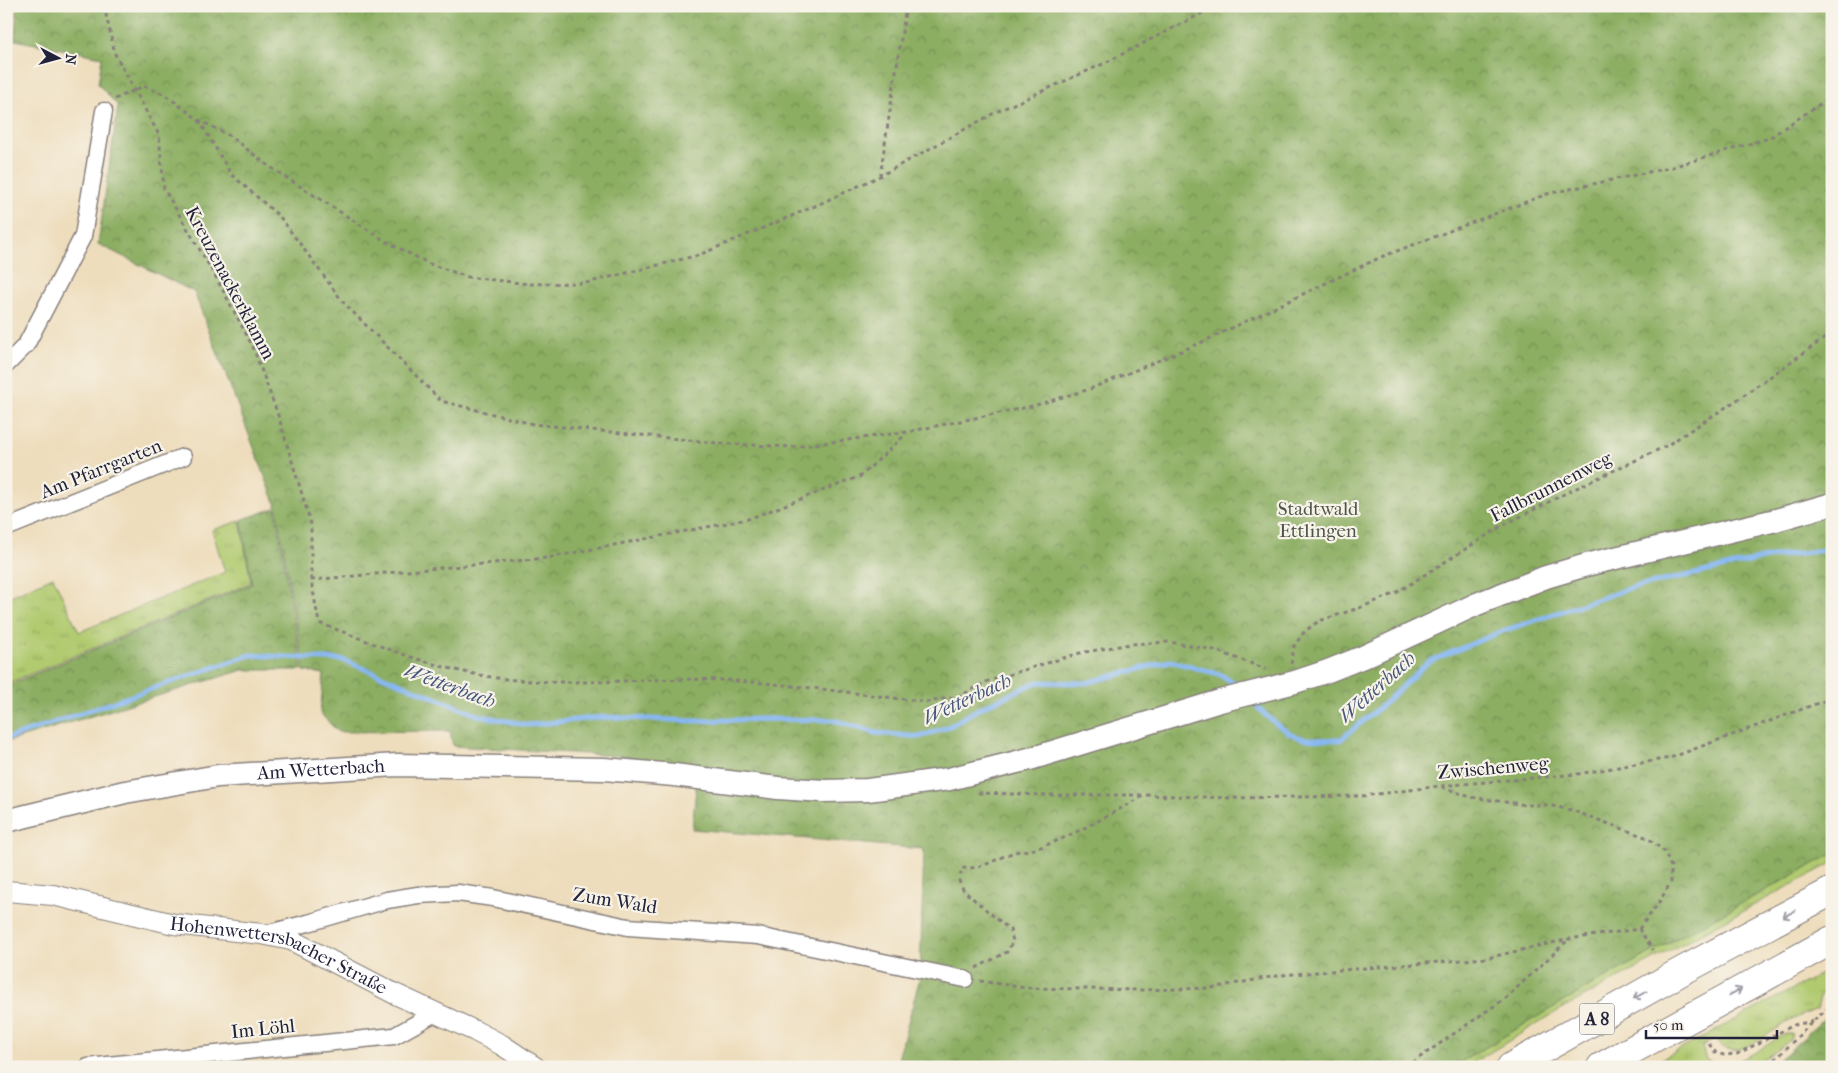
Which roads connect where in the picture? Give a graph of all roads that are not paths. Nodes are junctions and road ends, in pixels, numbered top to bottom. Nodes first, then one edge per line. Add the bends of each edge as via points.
1 (104, 111) road end
2 (6, 366) edge
3 (183, 457) dead end
4 (1832, 504) edge
5 (6, 528) edge
6 (6, 821) edge
7 (6, 891) edge
8 (1832, 891) edge
9 (262, 934) junction
10 (1832, 940) edge
11 (965, 979) road end
12 (436, 1012) junction
13 (88, 1067) edge
14 (535, 1067) edge
15 (1511, 1067) edge
16 (1601, 1067) edge

1 - 2 street via 83,236 26,345
3 - 5 street, Am Pfarrgarten
4 - 6 main road, Am Wetterbach via 1546,577 1295,682 1273,677 1220,701 1034,758 949,779 868,790 824,791 641,772 397,765 218,776 101,797
7 - 9 street, Hohenwettersbacher Straße via 53,895 174,924
8 -> 15 highway, A 8
9 - 11 street, Zum Wald via 387,900 458,894 493,898 628,927 758,936
9 - 12 street, Hohenwettersbacher Straße via 291,940
16 -> 10 highway, A 8
12 - 13 street, Im Löhl via 394,1036
12 - 14 street, Hohenwettersbacher Straße via 502,1045

